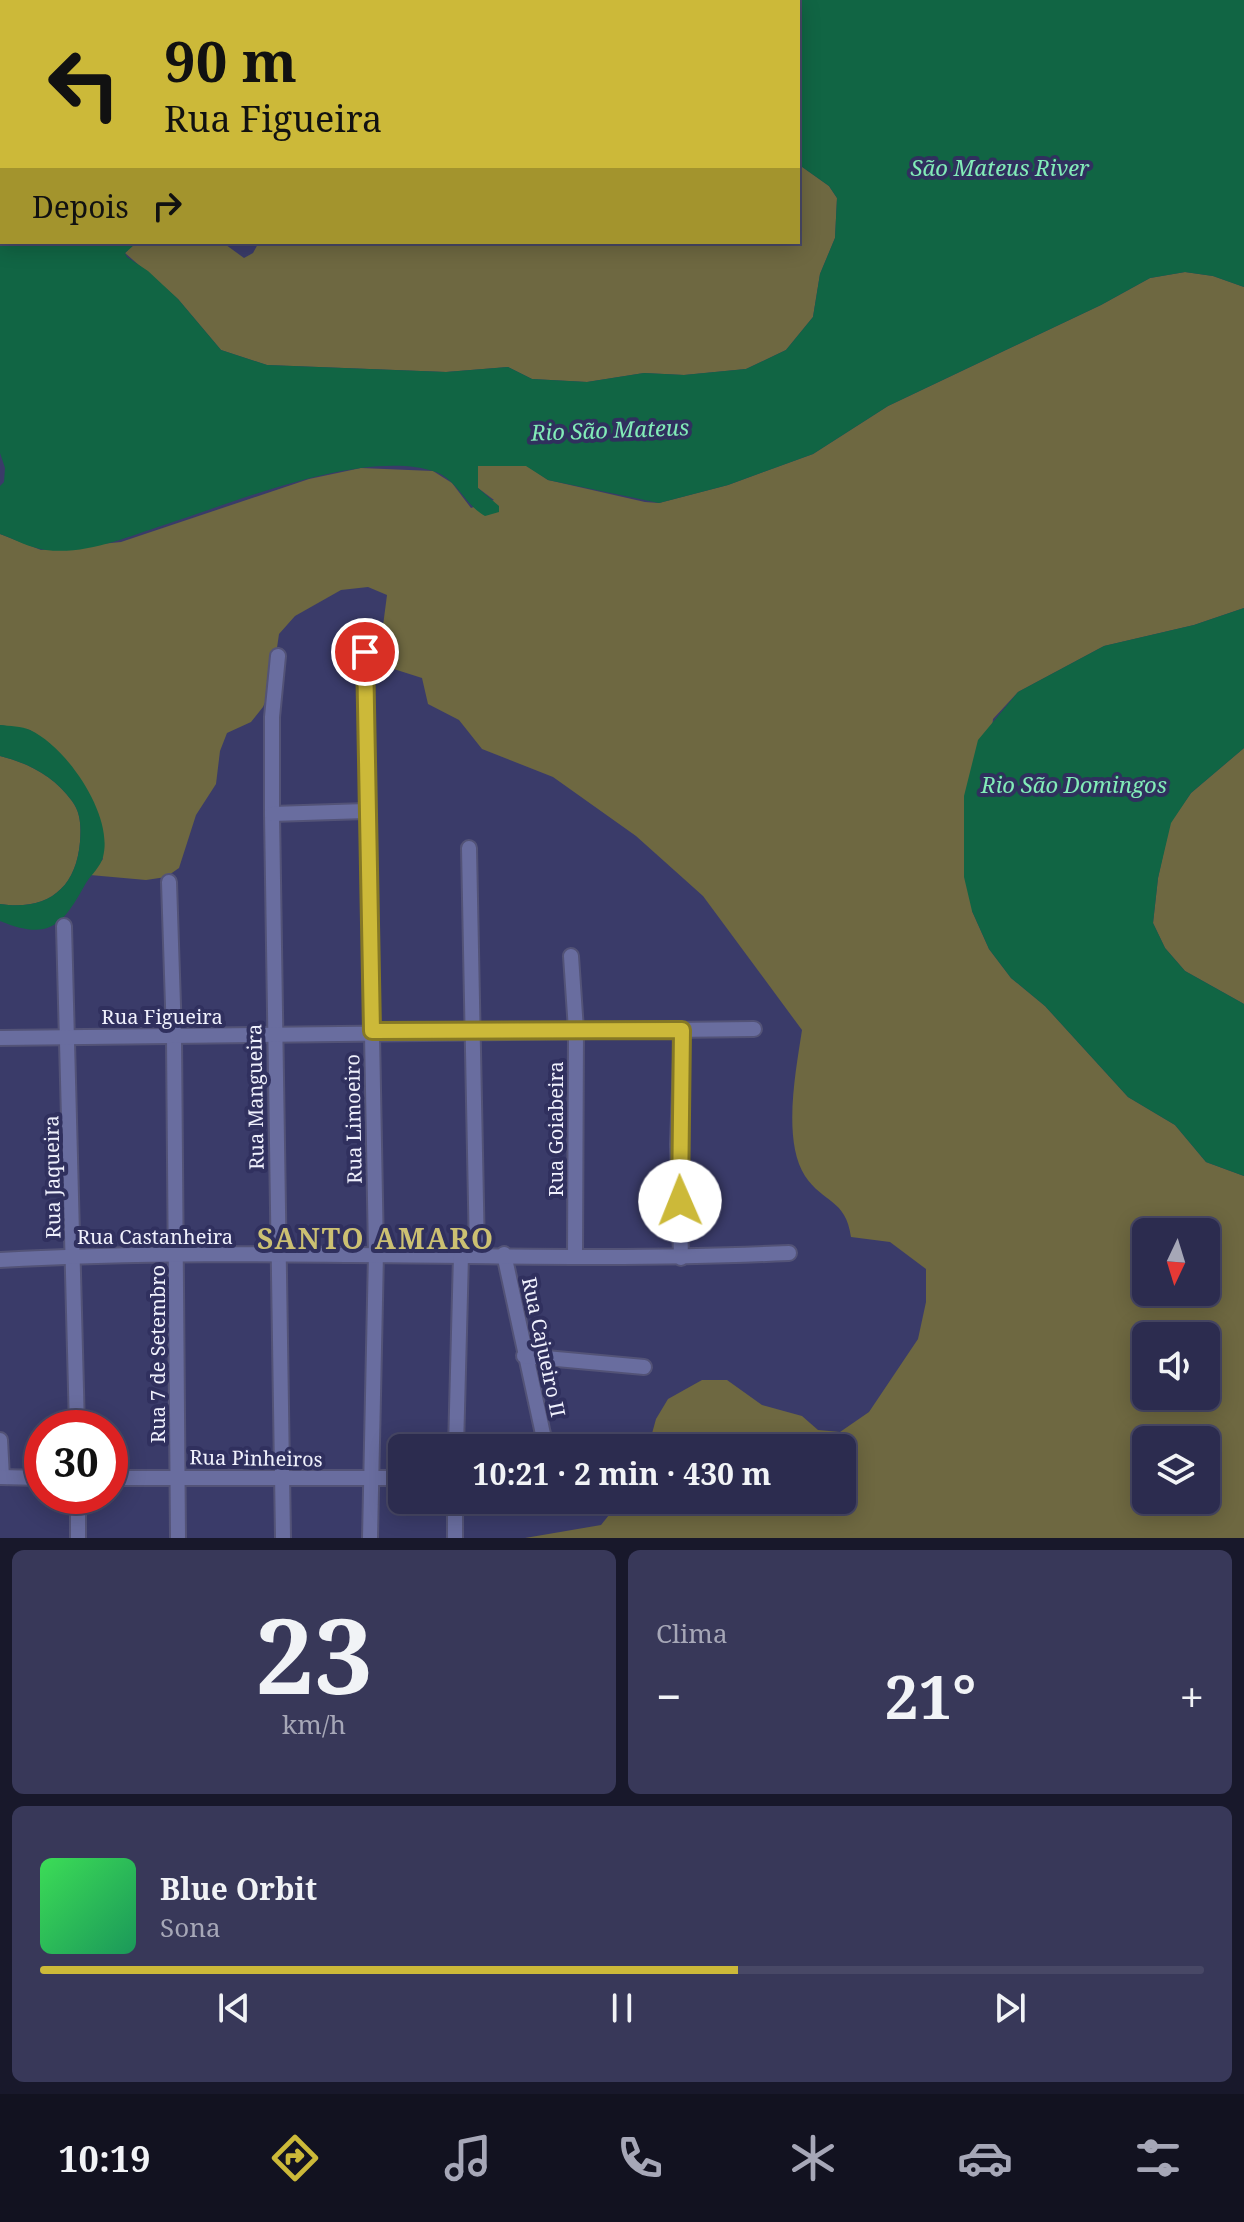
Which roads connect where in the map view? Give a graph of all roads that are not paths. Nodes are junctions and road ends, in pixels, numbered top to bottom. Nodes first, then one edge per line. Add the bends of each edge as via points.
1 (365, 652) dead end
2 (278, 656) dead end
3 (366, 811) junction
4 (272, 814) junction
5 (469, 848) dead end
6 (169, 882) dead end
7 (64, 926) dead end
8 (571, 956) dead end
9 (754, 1029) dead end
10 (472, 1030) junction
11 (576, 1030) junction
12 (682, 1030) junction
13 (372, 1031) junction
14 (274, 1035) junction
15 (174, 1036) junction
16 (70, 1037) junction
17 (1, 1038) edge
18 (376, 1253) junction
19 (789, 1253) dead end
20 (477, 1254) junction
21 (504, 1254) junction
22 (177, 1255) junction
23 (276, 1255) junction
24 (461, 1255) junction
25 (575, 1255) junction
26 (74, 1256) junction
27 (681, 1258) junction
28 (0, 1260) edge
29 (524, 1356) junction
30 (644, 1367) dead end
31 (77, 1410) edge
32 (456, 1434) edge
33 (543, 1434) edge
34 (0, 1440) edge
35 (1, 1477) edge
36 (178, 1477) junction
37 (24, 1478) edge
38 (128, 1478) edge
39 (388, 1478) edge
40 (283, 1479) junction
41 (370, 1479) junction
42 (78, 1514) edge
43 (455, 1514) edge
44 (78, 1538) edge
45 (178, 1538) edge
46 (283, 1538) edge
47 (370, 1538) edge
48 (455, 1538) edge

1 - 3 street, Rua Limoeiro
2 - 4 street, Rua Mangueira
3 - 4 street
3 - 13 street, Rua Limoeiro
4 - 14 street, Rua Mangueira
5 - 10 street
6 - 15 street, Rua 7 de Setembro
7 - 16 street, Rua Jaqueira
8 - 11 street, Rua Goiabeira
9 - 12 street, Rua Figueira
10 - 11 street, Rua Figueira
10 - 13 street, Rua Figueira
10 - 20 street
11 - 12 street, Rua Figueira
11 - 25 street, Rua Goiabeira
12 - 27 street
13 - 14 street, Rua Figueira
13 - 18 street, Rua Limoeiro
14 - 15 street, Rua Figueira
14 - 23 street, Rua Mangueira
15 - 16 street, Rua Figueira
15 - 22 street, Rua 7 de Setembro
16 - 17 street, Rua Figueira
16 - 26 street, Rua Jaqueira
18 - 23 street, Rua Castanheira
18 - 24 street, Rua Castanheira
18 - 41 street, Rua Limoeiro
19 - 27 street, Rua Castanheira
20 - 21 street, Rua Castanheira
20 - 24 street, Rua Castanheira
21 - 25 street, Rua Castanheira
21 - 29 street, Rua Cajueiro II
22 - 23 street, Rua Castanheira
22 - 26 street, Rua Castanheira
22 - 36 street, Rua 7 de Setembro
23 - 40 street, Rua Mangueira
24 - 32 street
25 - 27 street, Rua Castanheira
26 - 28 street, Rua Castanheira
26 - 31 street, Rua Jaqueira
29 - 30 street
29 - 33 street, Rua Cajueiro II
34 - 35 street
35 - 37 street
36 - 38 street, Rua Pinheiros
36 - 40 street, Rua Pinheiros
36 - 45 street, Rua 7 de Setembro
39 - 41 street, Rua Pinheiros
40 - 41 street, Rua Pinheiros
40 - 46 street, Rua Mangueira
41 - 47 street, Rua Limoeiro
42 - 44 street
43 - 48 street

